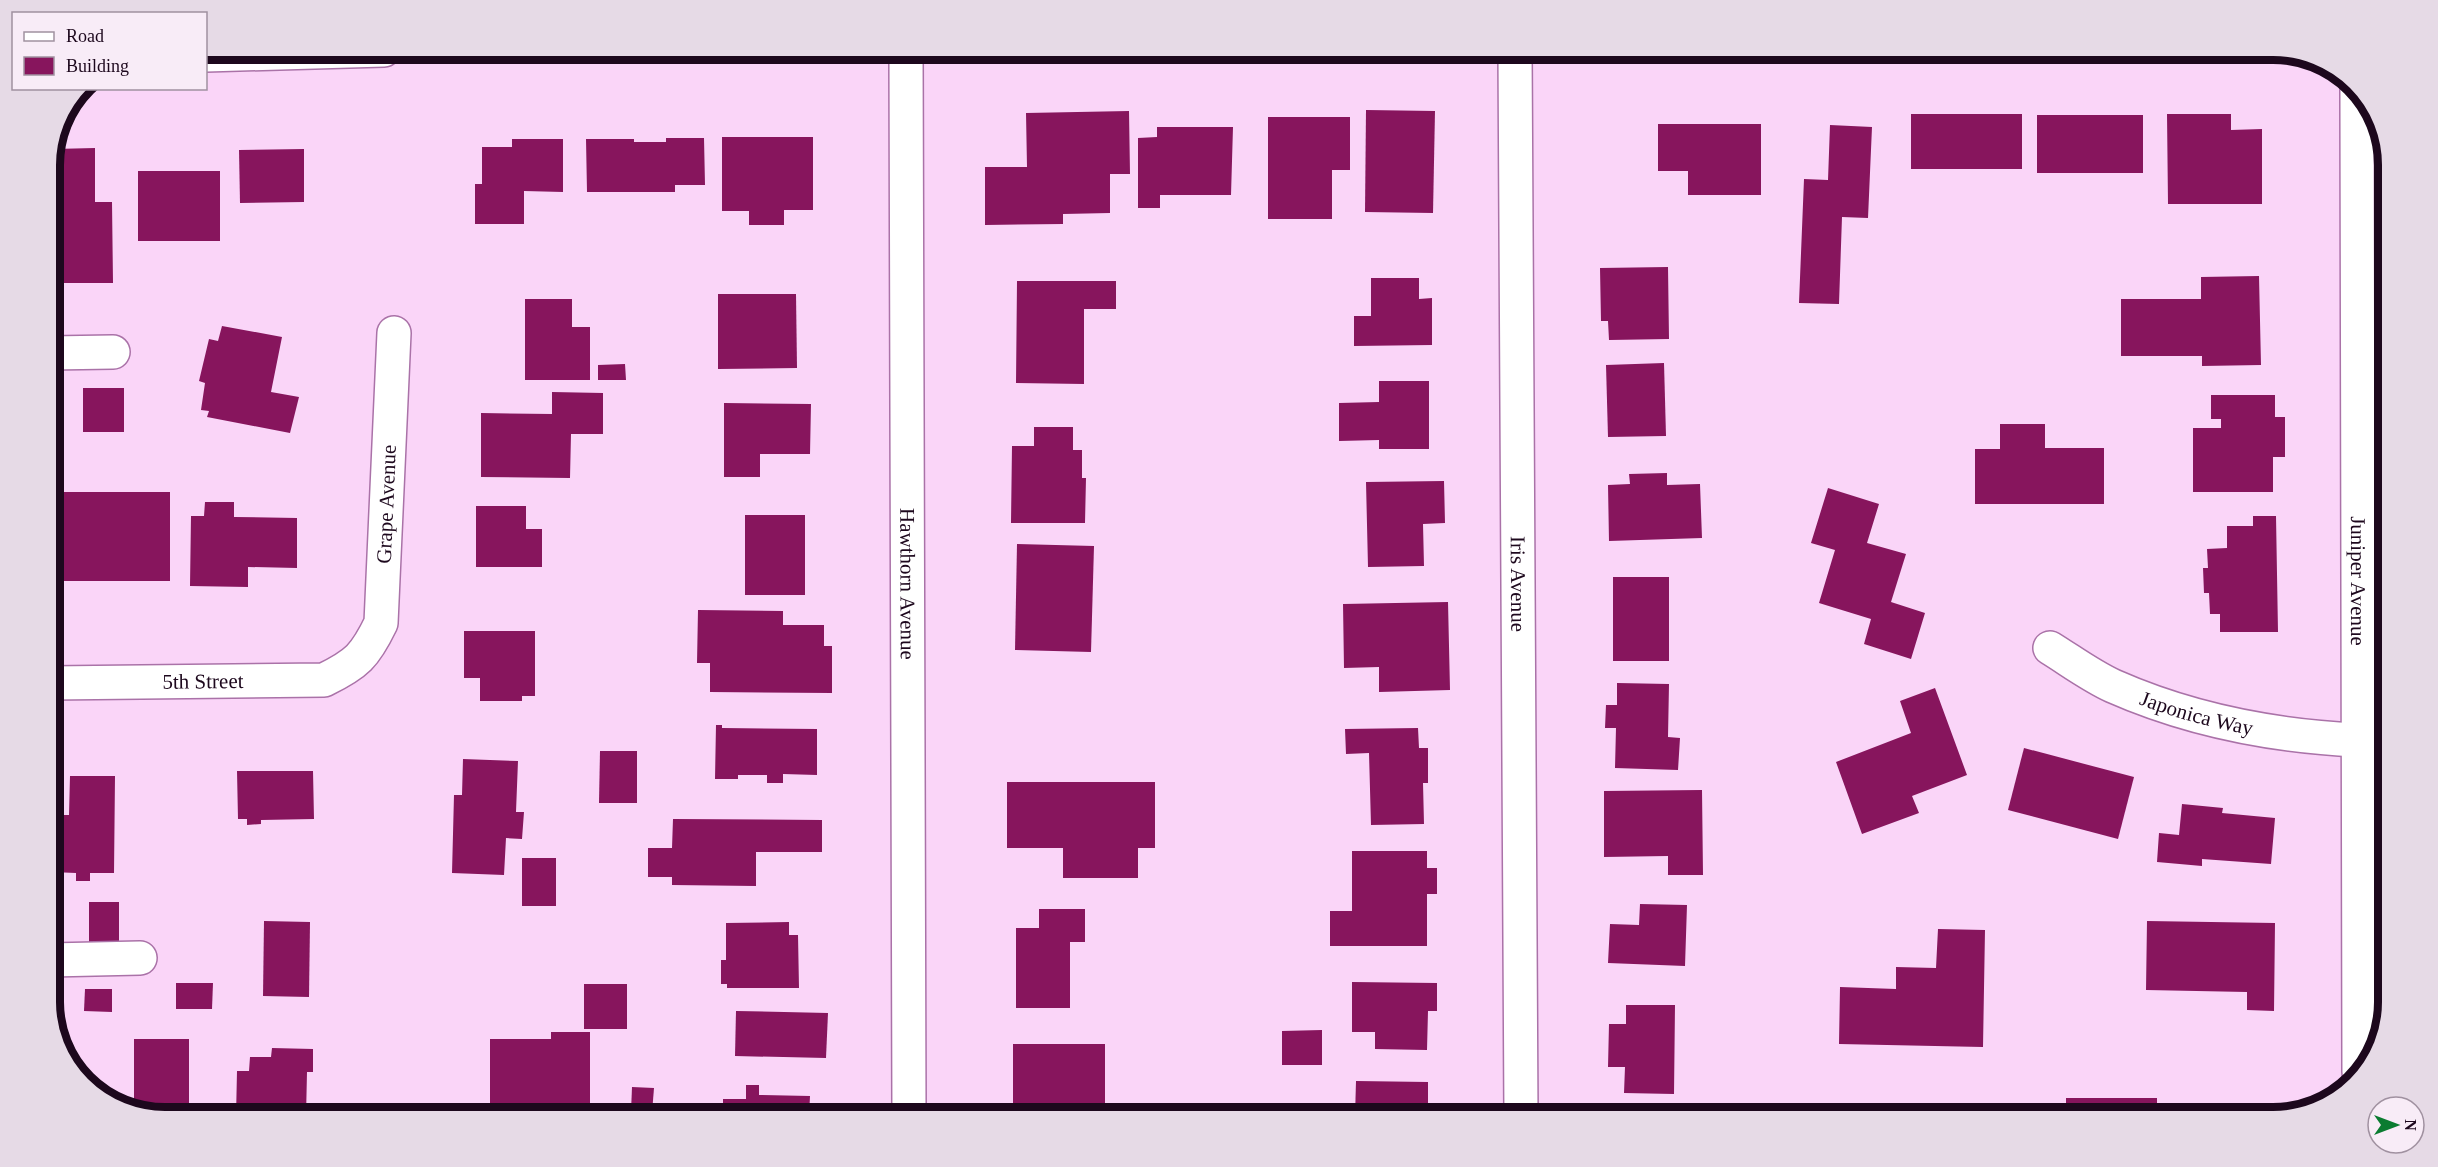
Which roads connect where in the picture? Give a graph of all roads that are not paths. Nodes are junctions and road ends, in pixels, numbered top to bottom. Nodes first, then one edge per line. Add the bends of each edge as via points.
1 (906, 60) edge
2 (1515, 60) edge
3 (2357, 102) edge
4 (394, 333) dead end
5 (113, 352) dead end
6 (60, 353) edge
7 (2050, 648) dead end
8 (353, 666) joint
9 (60, 683) edge
10 (2357, 740) junction
11 (140, 958) dead end
12 (60, 960) edge
13 (2359, 1061) edge
14 (909, 1107) edge
15 (1521, 1107) edge

1 - 14 street, Hawthorn Avenue
2 - 15 street, Iris Avenue
3 - 10 street, Juniper Avenue
4 - 8 street, Grape Avenue via 381,623 367,651
5 - 6 street
7 - 10 street, Japonica Way via 2111,685 2190,716 2301,737
8 - 9 street, 5th Street via 324,680
10 - 13 street, Juniper Avenue
11 - 12 street

